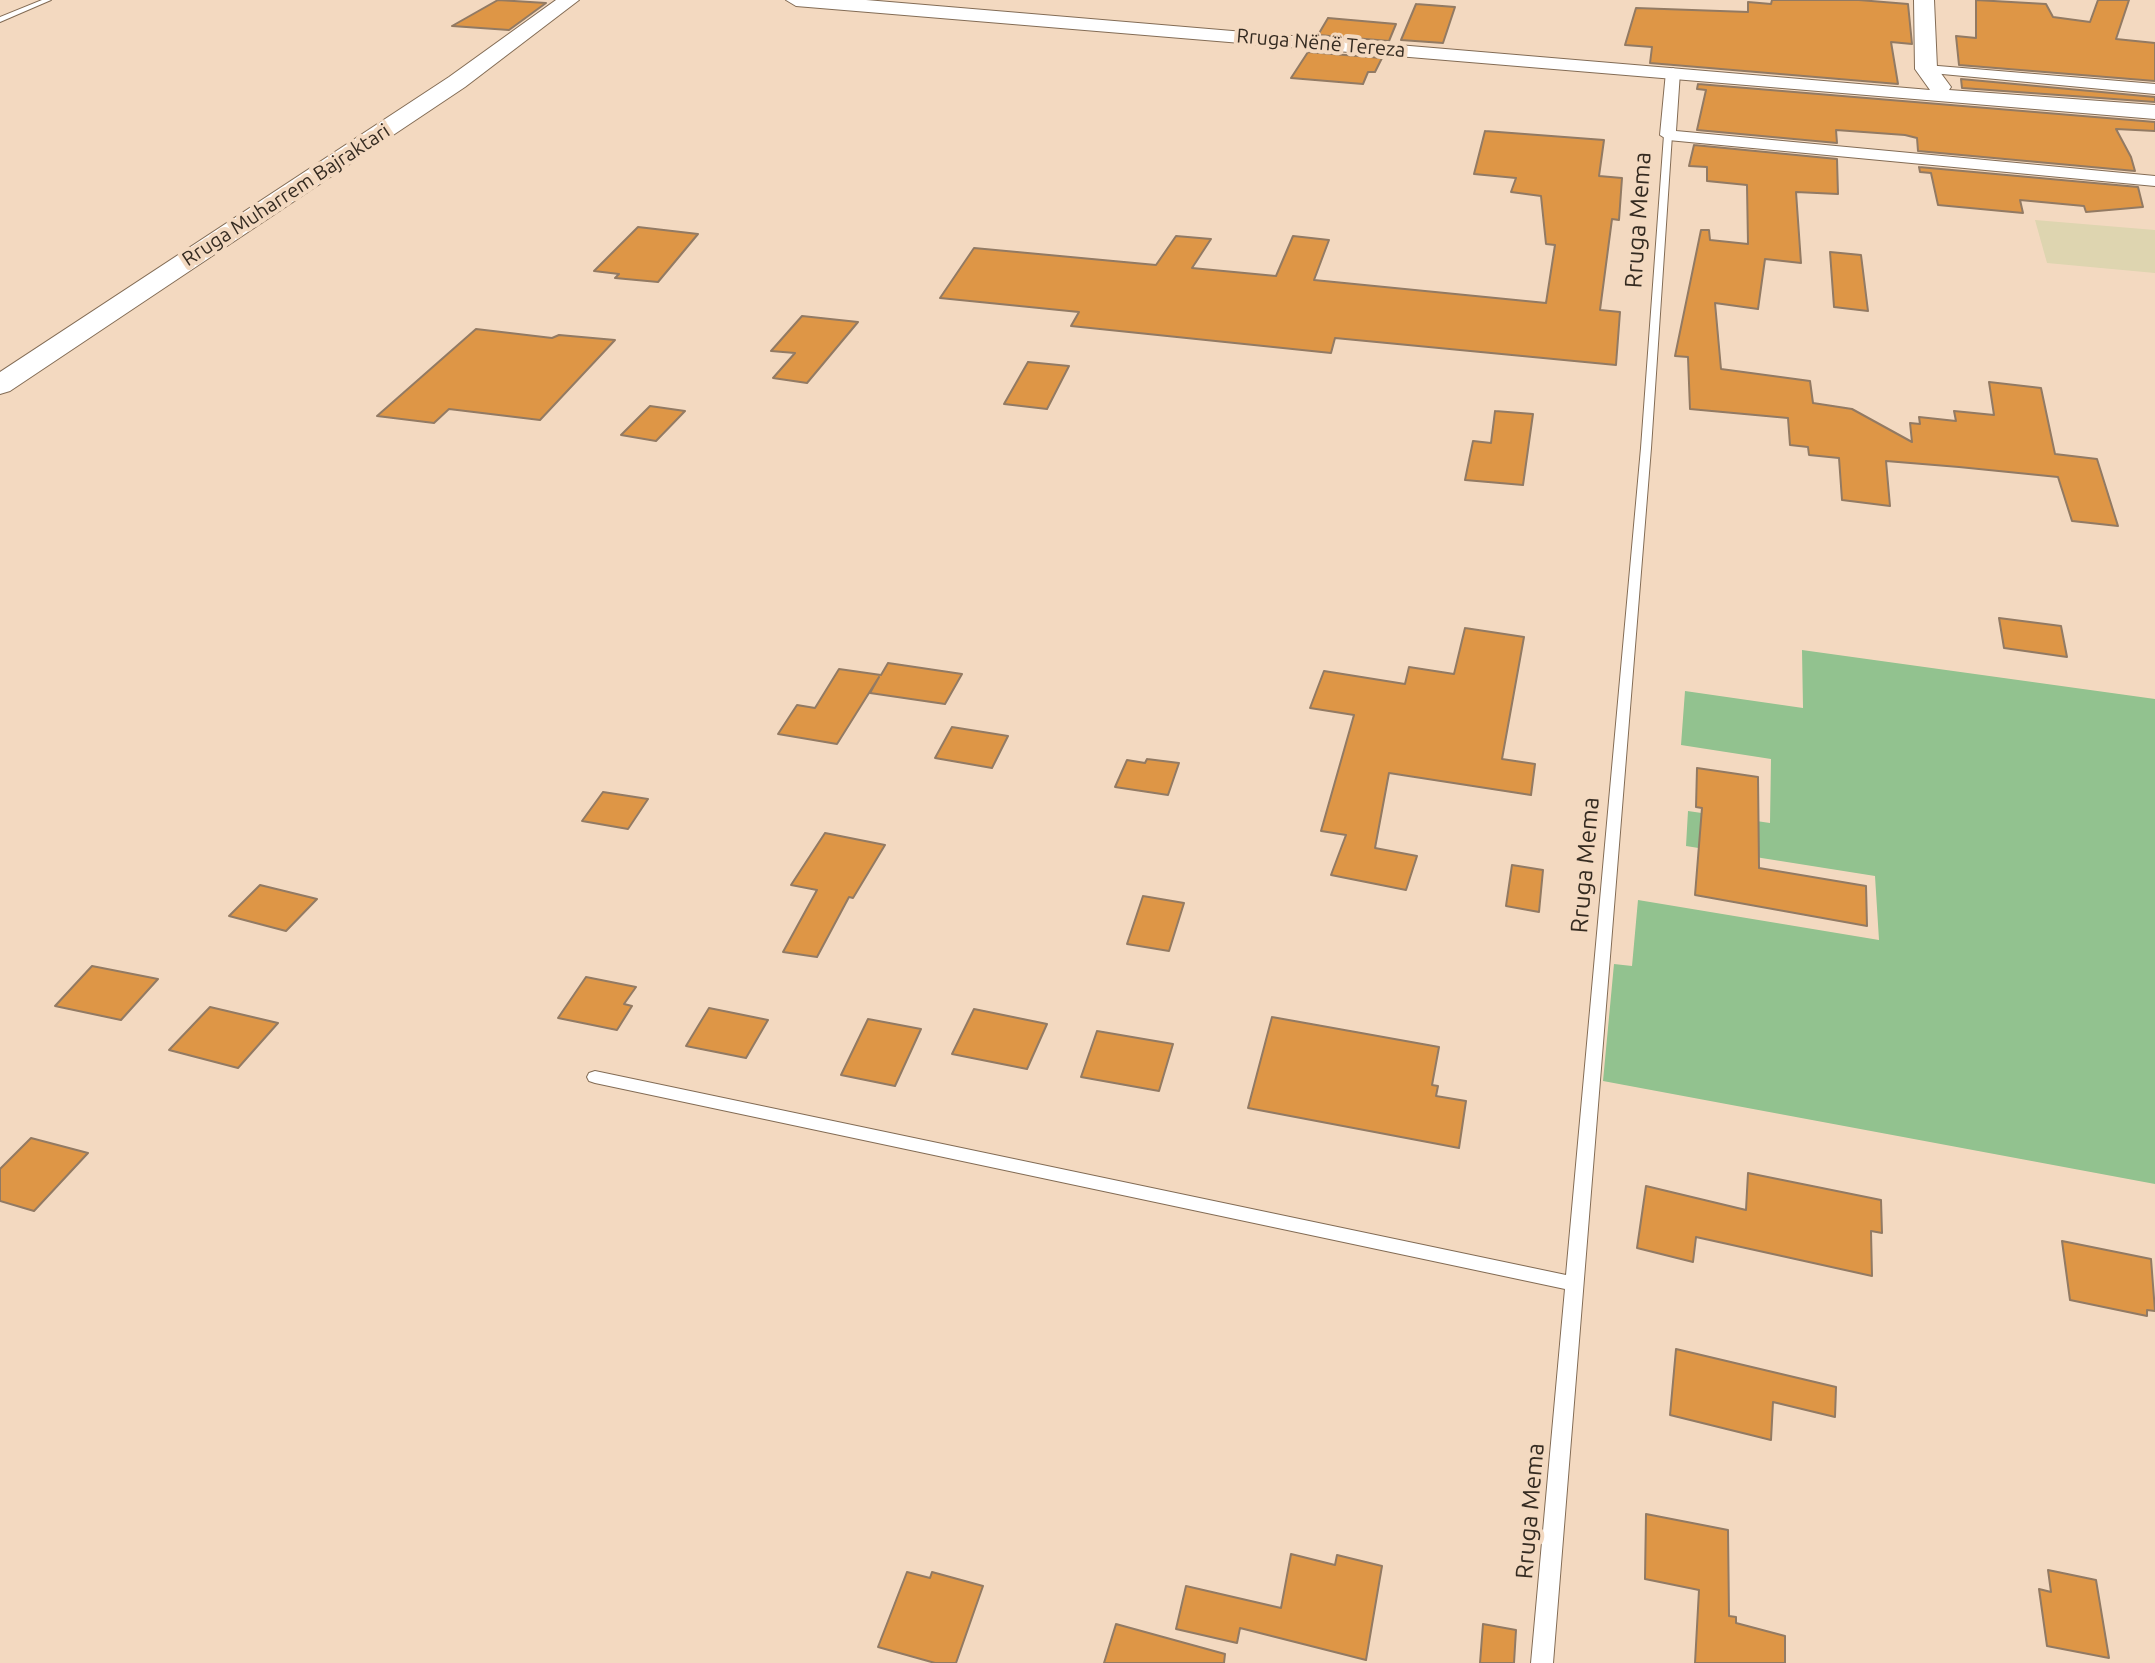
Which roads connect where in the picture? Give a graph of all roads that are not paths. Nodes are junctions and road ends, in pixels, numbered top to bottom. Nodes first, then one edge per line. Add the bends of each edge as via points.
1 (48, 0) edge
2 (569, 0) edge
3 (796, 0) edge
4 (1924, 0) edge
5 (875, 3) edge
6 (0, 20) edge
7 (1673, 72) junction
8 (1931, 87) junction
9 (2155, 89) edge
10 (2155, 112) edge
11 (1668, 135) junction
12 (2155, 181) edge
13 (0, 385) edge
14 (595, 1077) dead end
15 (1574, 1284) junction
16 (1542, 1663) edge

1 - 6 lane
2 - 13 main road, Rruga Muharrem Bajraktari via 457,82
3 - 5 main road, Rruga Nënë Tereza
4 - 8 main road
5 - 7 main road, Rruga Nënë Tereza
7 - 8 main road, Rruga Nënë Tereza via 1846,87
7 - 11 street, Rruga Mema
8 - 9 street
8 - 10 main road, Rruga Nënë Tereza
11 - 12 street
11 - 15 lane, Rruga Mema
14 - 15 lane
15 - 16 lane, Rruga Mema

